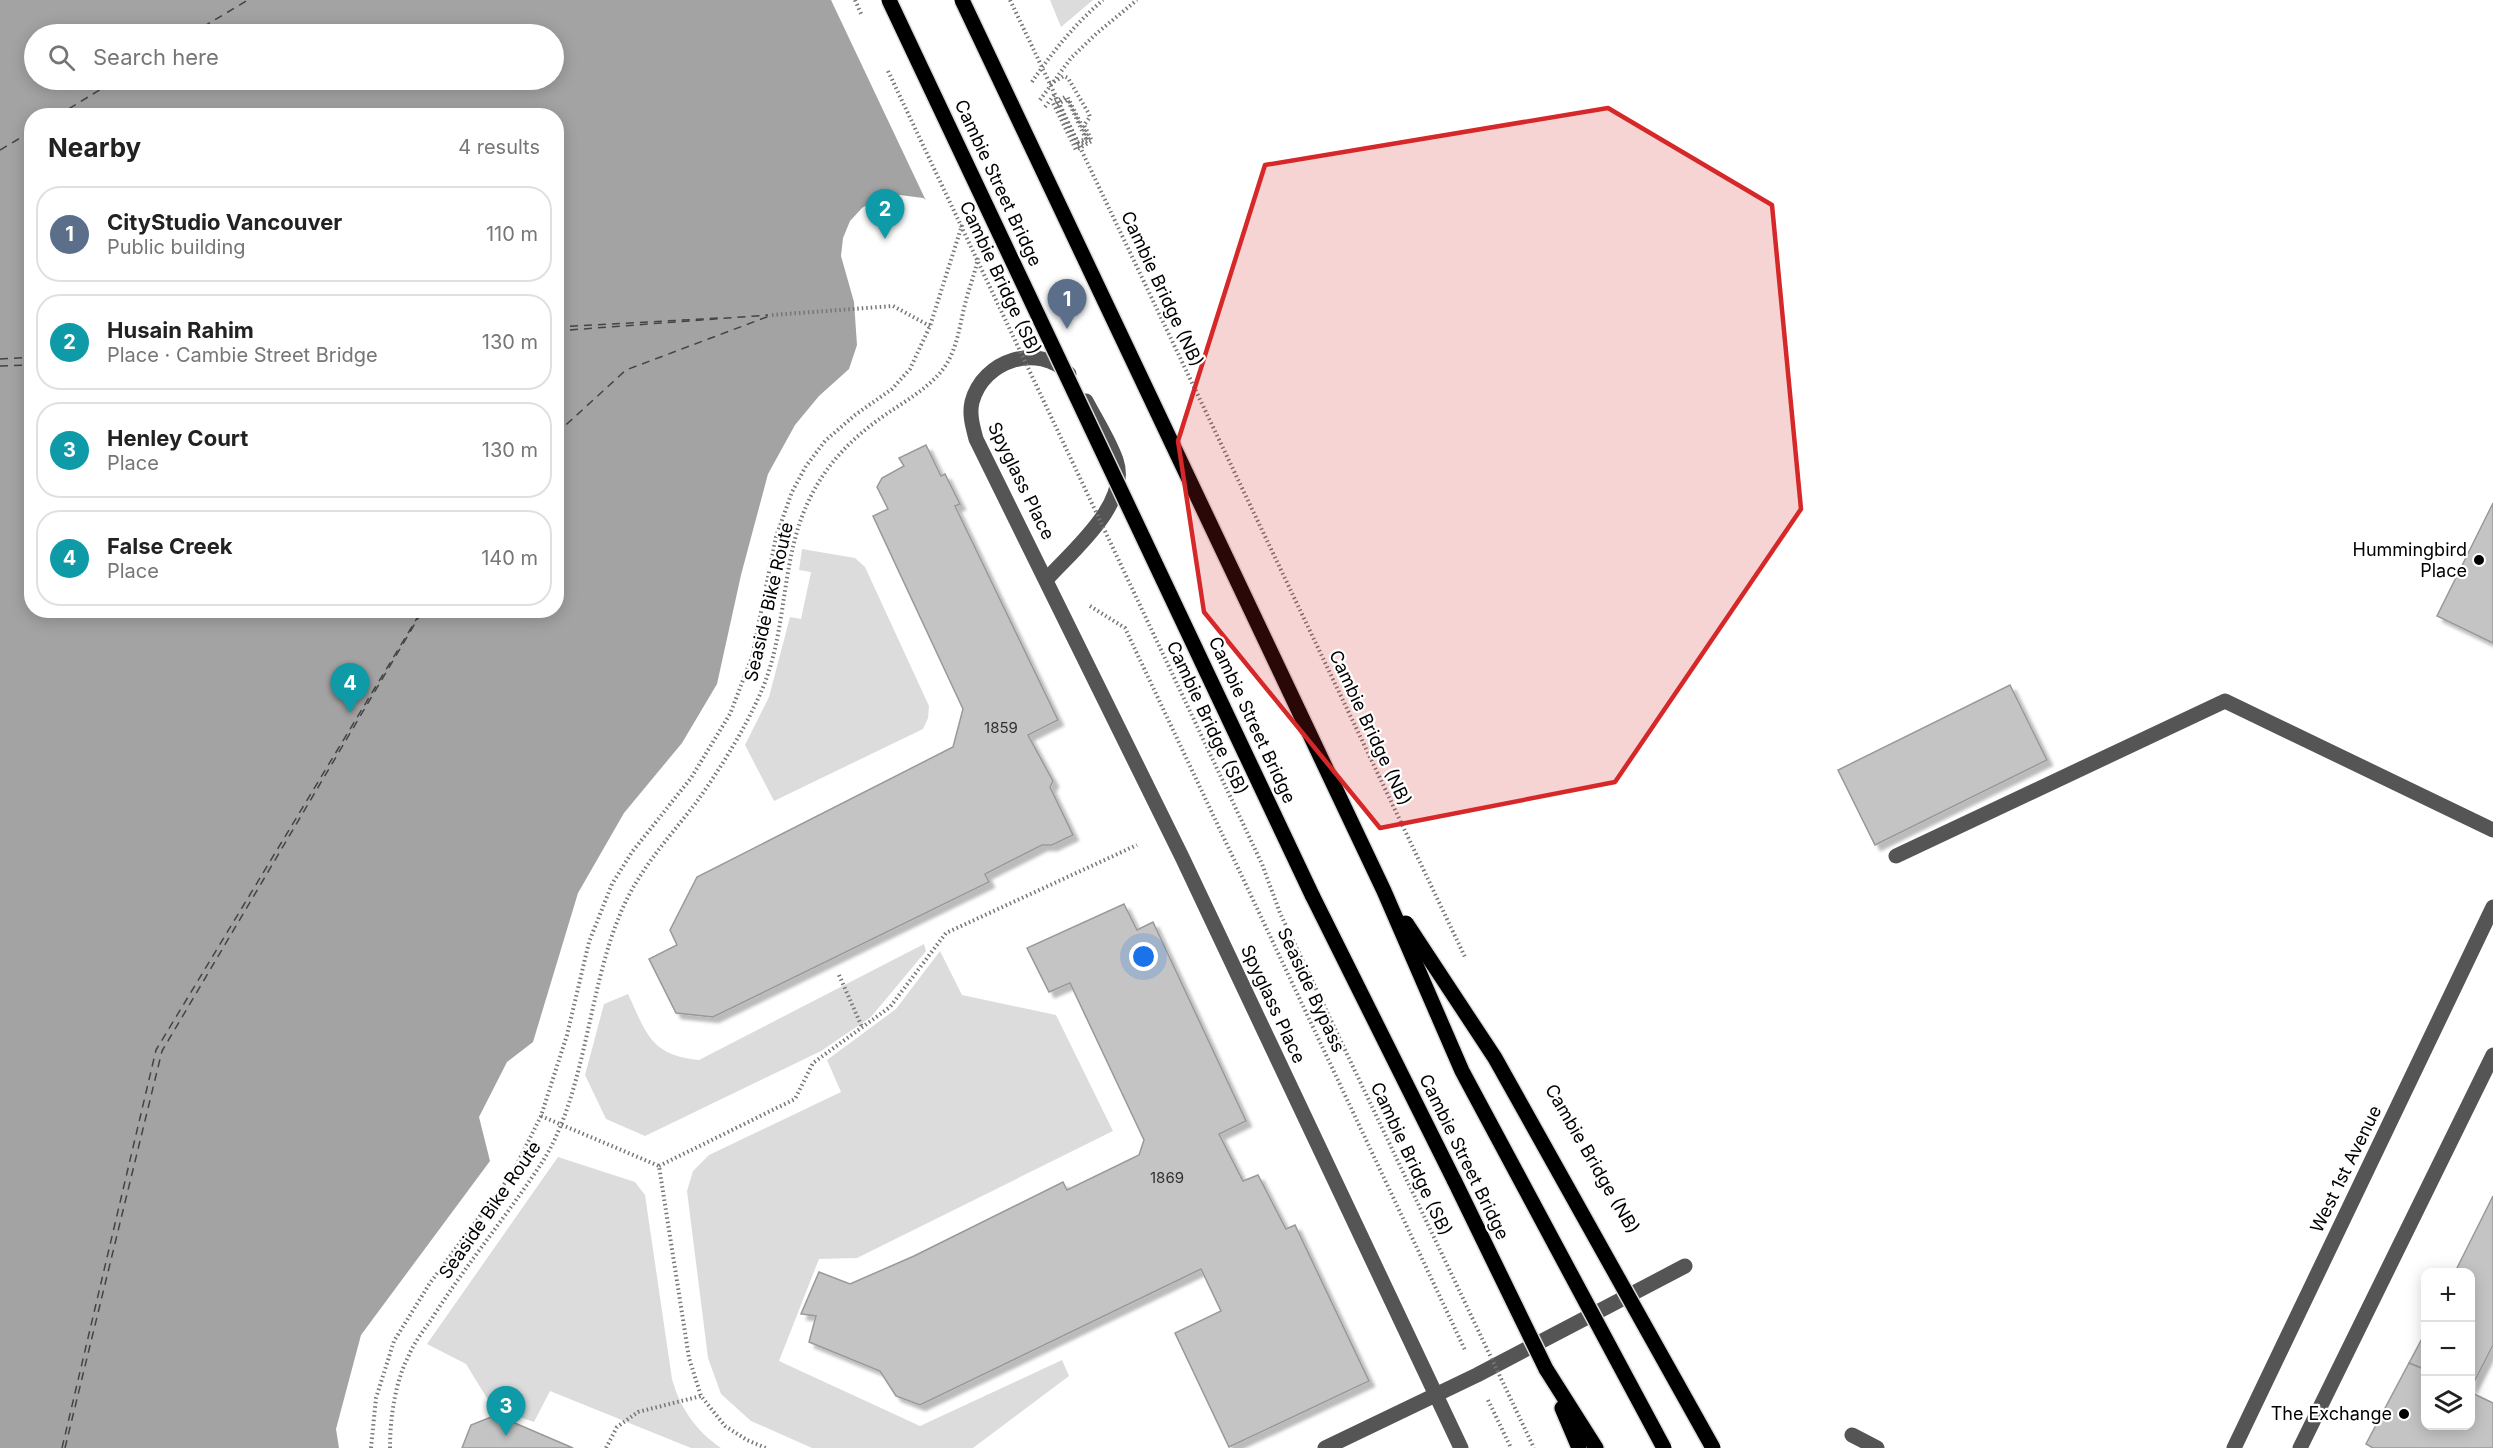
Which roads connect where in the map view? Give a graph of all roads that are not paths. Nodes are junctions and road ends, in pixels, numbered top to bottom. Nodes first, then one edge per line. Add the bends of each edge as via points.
1 (889, 0) edge
2 (962, 0) edge
3 (1047, 579) junction
4 (2493, 830) edge
5 (1896, 856) dead end
6 (1384, 891) junction
7 (2493, 907) edge
8 (2493, 1055) edge
9 (1685, 1266) dead end
10 (1546, 1369) junction
11 (1435, 1395) junction
12 (1852, 1435) dead end
13 (1325, 1448) edge
14 (1461, 1448) edge
15 (1579, 1448) edge
16 (1596, 1448) edge
17 (1664, 1448) edge
18 (1713, 1448) edge
19 (1876, 1448) edge
20 (2234, 1448) edge
21 (2300, 1448) edge

1 - 10 main road, Cambie Street Bridge, bridge via 1312,896
2 - 6 main road, Cambie Street Bridge, bridge
3 - 3 street, Spyglass Place via 1114,499 1116,461 1077,382 1050,361 1022,357 992,371 979,385 971,421 976,439
3 - 11 street, Spyglass Place
4 - 5 street via 2225,701
6 - 17 main road, Cambie Street Bridge, bridge via 1462,1071
6 - 18 main road, bridge via 1495,1058
7 - 20 street, West 1st Avenue
8 - 21 street
9 - 11 street
10 - 15 main road
10 - 16 main road, Cambie Street Bridge
11 - 13 street
11 - 14 street, Spyglass Place
12 - 19 street

